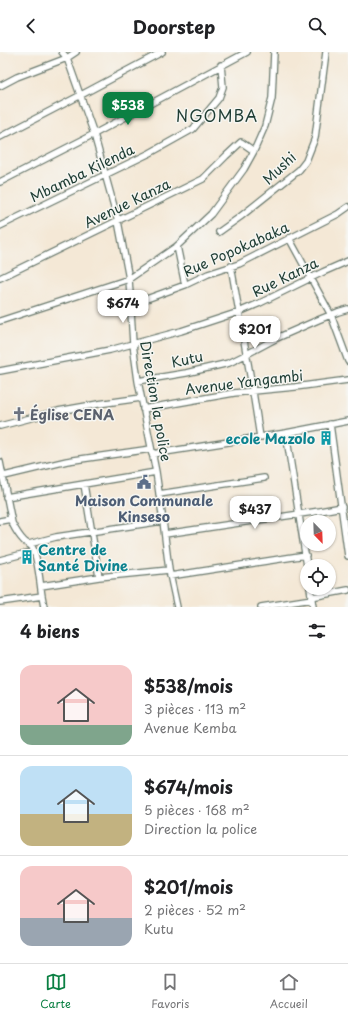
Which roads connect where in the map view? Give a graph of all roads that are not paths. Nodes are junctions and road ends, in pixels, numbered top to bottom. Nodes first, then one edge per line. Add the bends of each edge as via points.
1 (62, 52) edge
2 (76, 52) edge
3 (162, 52) edge
4 (247, 52) edge
5 (274, 52) edge
6 (326, 52) edge
7 (67, 58) junction
8 (221, 65) junction
9 (0, 86) edge
10 (81, 95) junction
11 (94, 134) junction
12 (0, 137) edge
13 (254, 151) junction
14 (105, 174) junction
15 (0, 182) edge
16 (348, 208) edge
17 (118, 221) junction
18 (0, 226) edge
19 (219, 232) dead end
20 (290, 238) junction
21 (177, 246) junction
22 (348, 261) edge
23 (231, 266) junction
24 (0, 278) edge
25 (311, 278) junction
26 (129, 279) junction
27 (185, 285) junction
28 (130, 305) junction
29 (348, 309) edge
30 (239, 312) junction
31 (331, 315) junction
32 (0, 321) edge
33 (133, 344) junction
34 (247, 354) junction
35 (348, 361) edge
36 (0, 371) edge
37 (348, 380) edge
38 (138, 381) junction
39 (254, 392) junction
40 (141, 398) junction
41 (143, 409) junction
42 (348, 421) edge
43 (330, 424) junction
44 (0, 426) edge
45 (286, 433) junction
46 (260, 437) junction
47 (151, 451) junction
48 (0, 462) edge
49 (156, 472) junction
50 (1, 477) edge
51 (264, 478) dead end
52 (84, 484) junction
53 (159, 494) junction
54 (6, 497) junction
55 (342, 507) junction
56 (299, 514) junction
57 (10, 519) junction
58 (0, 521) edge
59 (163, 521) junction
60 (92, 532) junction
61 (165, 534) junction
62 (29, 544) junction
63 (34, 551) junction
64 (348, 551) edge
65 (306, 555) junction
66 (307, 559) edge
67 (0, 560) edge
68 (170, 573) junction
69 (99, 577) junction
70 (41, 586) junction
71 (348, 590) edge
72 (311, 595) edge
73 (42, 596) junction
74 (312, 598) junction
75 (0, 602) edge
76 (44, 607) edge
77 (177, 607) edge
78 (261, 607) edge
79 (313, 607) edge

1 - 7 street, Direction la police
2 - 7 street
3 - 10 street
4 - 8 street
5 - 13 street via 272,98 265,126
6 - 19 street, Mushi via 315,138 306,160 299,170
7 - 9 street
7 - 10 street, Direction la police
8 - 11 street
8 - 14 street, Mbamba Kilenda via 223,87 218,98 193,129
10 - 11 street, Direction la police
10 - 12 street
11 - 14 street, Direction la police
11 - 15 street
13 - 17 street, Avenue Kanza via 242,142 203,179
13 - 21 street via 211,214
14 - 17 street, Direction la police
14 - 18 street, Mbamba Kilenda
16 - 20 street, Rue Popokabaka
17 - 24 street, Avenue Kanza
17 - 26 street, Direction la police
20 - 23 street, Rue Popokabaka
20 - 25 street
21 - 26 street
21 - 27 street
22 - 25 street, Rue Kanza
23 - 27 street, Rue Popokabaka
23 - 30 street
25 - 30 street, Rue Kanza
25 - 31 street
26 - 28 street, Direction la police
26 - 32 street
27 - 28 street, Rue Popokabaka
28 - 33 street, Direction la police
29 - 31 street, Kutu
30 - 33 street, Rue Kanza
30 - 34 street
31 - 34 street, Kutu
31 - 35 street
33 - 36 street, Rue Kanza
33 - 38 street, Direction la police
34 - 38 street, Kutu via 229,362 186,373
34 - 39 street
37 - 39 street, Avenue Yangambi
38 - 40 street, Direction la police
39 - 41 street, Avenue Yangambi via 234,393
39 - 46 street
40 - 41 street, Direction la police
40 - 44 street via 58,411
41 - 47 street, Direction la police
42 - 43 street
43 - 45 street
43 - 55 street
45 - 46 street
45 - 56 street
46 - 47 street
47 - 49 street, Direction la police
47 - 50 street via 67,461
48 - 50 street
49 - 52 street
49 - 53 street, Direction la police
50 - 54 street
51 - 53 street
52 - 54 street
52 - 60 street
53 - 59 street, Direction la police
54 - 57 street
55 - 56 street
55 - 64 street
56 - 61 street
56 - 65 street
57 - 58 street
57 - 62 street via 23,540
59 - 60 street
59 - 61 street, Direction la police
60 - 62 street
60 - 69 street
61 - 68 street, Direction la police
62 - 63 street
63 - 67 street
63 - 70 street
65 - 66 street
65 - 68 street
68 - 69 street
68 - 77 street, Direction la police
69 - 70 street
70 - 73 street
71 - 74 street
72 - 74 street
73 - 75 street
73 - 76 street
74 - 78 street
74 - 79 street

